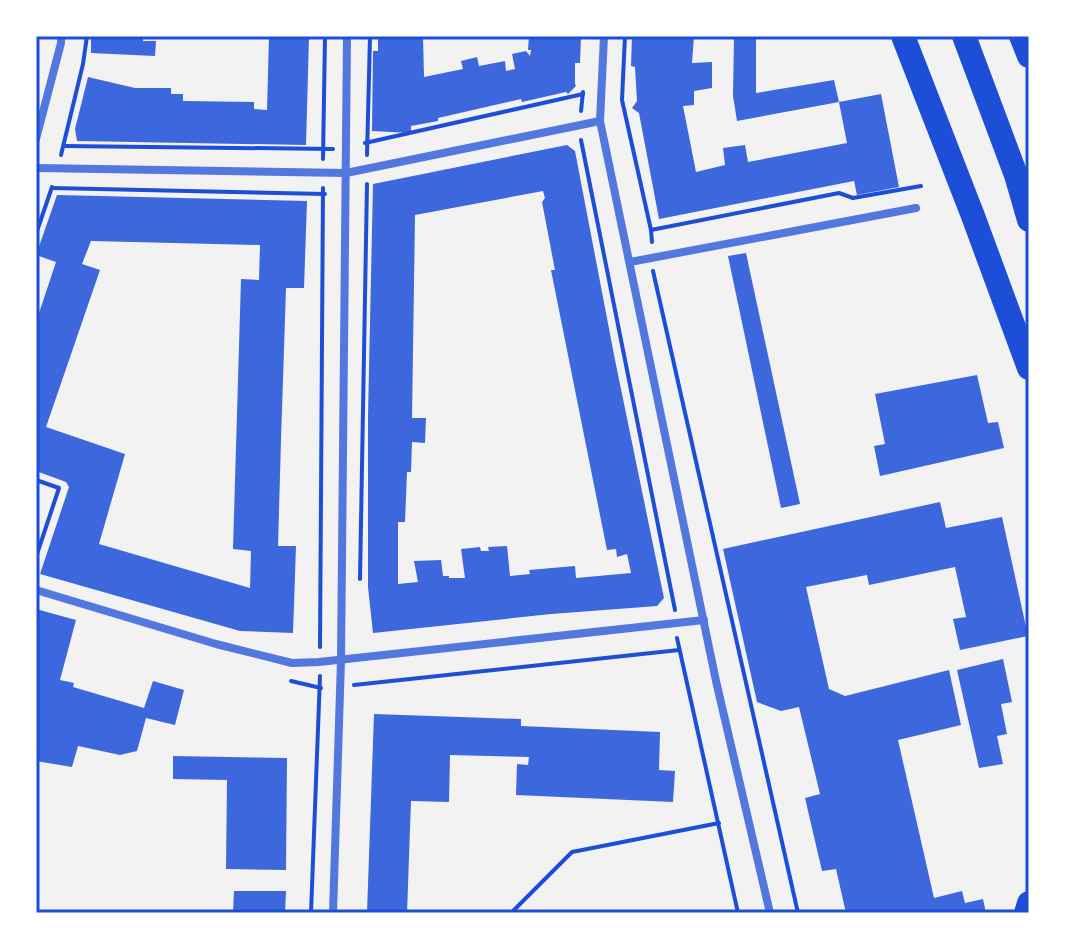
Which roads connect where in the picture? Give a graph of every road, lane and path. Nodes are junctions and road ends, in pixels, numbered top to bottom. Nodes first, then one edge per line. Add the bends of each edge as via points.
1 (61, 36) edge
2 (87, 36) edge
3 (325, 36) edge
4 (347, 36) edge
5 (604, 36) edge
6 (625, 36) edge
7 (903, 36) edge
8 (964, 36) edge
9 (1021, 36) edge
10 (1029, 56) edge
11 (584, 80) dead end
12 (583, 94) junction
13 (600, 121) junction
14 (578, 126) junction
15 (36, 139) edge
16 (64, 146) junction
17 (347, 147) junction
18 (324, 150) junction
19 (36, 168) edge
20 (58, 169) junction
21 (323, 172) junction
22 (346, 173) junction
23 (921, 186) dead end
24 (916, 208) dead end
25 (1029, 220) edge
26 (651, 230) junction
27 (36, 234) edge
28 (653, 258) junction
29 (630, 262) junction
30 (1029, 368) edge
31 (36, 480) edge
32 (36, 557) edge
33 (36, 590) edge
34 (704, 620) junction
35 (674, 624) junction
36 (341, 660) junction
37 (319, 662) junction
38 (719, 823) junction
39 (1029, 903) edge
40 (311, 913) edge
41 (333, 913) edge
42 (511, 913) edge
43 (738, 913) edge
44 (770, 913) edge
45 (798, 913) edge
46 (1026, 913) edge

1 - 15 street
2 - 16 path
3 - 18 path
4 - 17 street
5 - 13 street
6 - 26 path via 622,100
7 - 30 highway
8 - 25 highway
9 - 10 highway
11 - 12 path
12 - 14 path
12 - 17 path
13 - 14 street
13 - 29 street
14 - 22 street
14 - 35 path
16 - 18 path
16 - 20 path
17 - 18 path
17 - 22 street
18 - 21 path
19 - 20 street
20 - 21 street
20 - 27 path
21 - 22 street
21 - 37 path
22 - 36 street
23 - 26 path via 853,198 839,193
24 - 28 street
26 - 28 path
28 - 29 street
28 - 45 path
29 - 34 street
31 - 32 path via 59,488
33 - 37 street via 216,644 292,663
34 - 35 street
34 - 44 street
35 - 36 street
35 - 38 path
36 - 37 street
36 - 41 street
37 - 40 path
38 - 42 path via 572,852
38 - 43 path
39 - 46 highway

